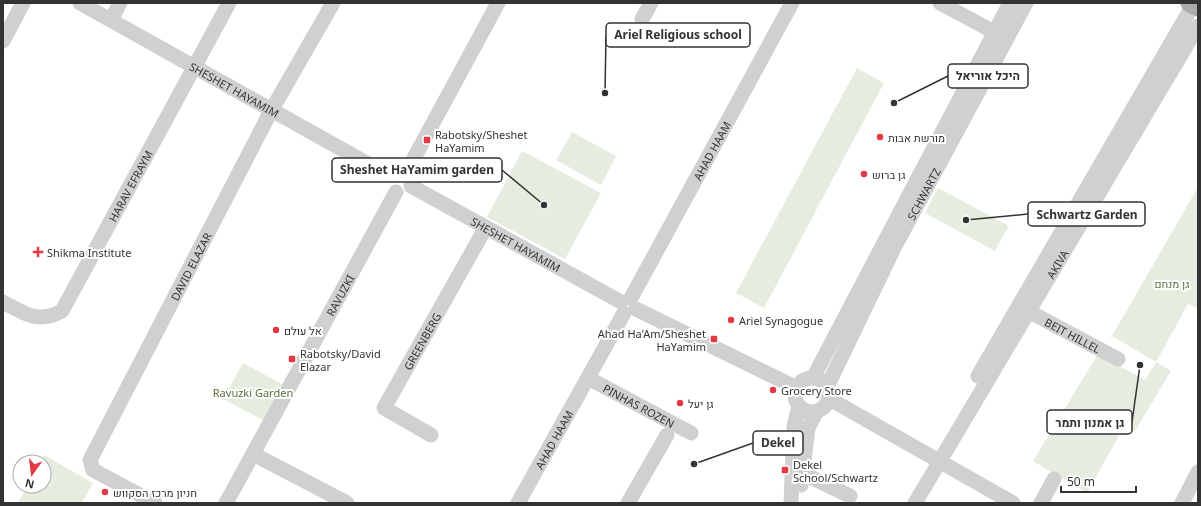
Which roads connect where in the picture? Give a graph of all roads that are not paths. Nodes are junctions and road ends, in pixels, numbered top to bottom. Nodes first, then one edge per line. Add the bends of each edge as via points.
1 (23, 3) edge
2 (80, 3) edge
3 (120, 3) edge
4 (229, 3) edge
5 (333, 3) edge
6 (498, 3) edge
7 (651, 3) edge
8 (792, 3) edge
9 (940, 3) edge
10 (1010, 3) edge
11 (1026, 3) edge
12 (1194, 5) edge
13 (642, 19) dead end
14 (111, 20) junction
15 (1198, 26) edge
16 (994, 32) junction
17 (3, 41) edge
18 (194, 68) junction
19 (271, 111) junction
20 (407, 171) junction
21 (388, 175) junction
22 (411, 186) junction
23 (396, 192) junction
24 (486, 227) junction
25 (3, 302) edge
26 (628, 305) junction
27 (1028, 312) junction
28 (1118, 359) dead end
29 (588, 378) junction
30 (813, 378) junction
31 (797, 388) junction
32 (828, 392) junction
33 (799, 406) junction
34 (818, 411) junction
35 (691, 433) dead end
36 (667, 434) dead end
37 (431, 435) dead end
38 (253, 454) junction
39 (935, 459) junction
40 (1198, 472) edge
41 (802, 473) junction
42 (1054, 479) dead end
43 (850, 496) dead end
44 (155, 503) edge
45 (226, 503) edge
46 (347, 503) edge
47 (518, 503) edge
48 (628, 503) edge
49 (791, 503) edge
50 (799, 503) edge
51 (915, 503) edge
52 (1013, 503) edge
53 (1041, 503) edge
54 (1182, 503) edge

1 - 17 street
2 - 14 street, SHESHET HAYAMIM
3 - 14 street
4 - 18 street, HARAV EFRAYM
5 - 19 street, DAVID ELAZAR
6 - 20 street
7 - 13 street
8 - 26 street, AHAD HAAM
9 - 16 street
10 - 16 street, SCHWARTZ
11 - 32 street, SCHWARTZ via 894,248
12 - 39 street, AKIVA
14 - 18 street, SHESHET HAYAMIM
15 - 27 street, AKIVA
16 - 30 street, SCHWARTZ
18 - 19 street, SHESHET HAYAMIM
18 - 25 street, HARAV EFRAYM via 62,311 50,318 36,318
19 - 21 street, SHESHET HAYAMIM
19 - 44 street, DAVID ELAZAR via 90,460 93,470
20 - 21 street via 394,169
20 - 22 street via 412,179
21 - 23 street via 388,186
22 - 23 street via 405,192
22 - 24 street, SHESHET HAYAMIM
23 - 38 street, RAVUZKI
24 - 26 street, SHESHET HAYAMIM
24 - 37 street, GREENBERG via 384,408
26 - 29 street, AHAD HAAM
26 - 31 street, SHESHET HAYAMIM
27 - 28 street, BEIT HILLEL
27 - 39 street, AKIVA
29 - 35 street, PINHAS ROZEN
29 - 47 street, AHAD HAAM
30 - 31 street via 806,379
30 - 32 street via 823,382
31 - 33 street via 795,394
32 - 34 street via 823,408
32 - 39 street
33 - 34 street via 808,411
33 - 49 street via 794,426
34 - 41 street via 808,428
36 - 48 street, PINHAS ROZEN
38 - 45 street, RAVUZKI
38 - 46 street
39 - 51 street, AKIVA
39 - 52 street
40 - 54 street
41 - 43 street
41 - 50 street
42 - 53 street

